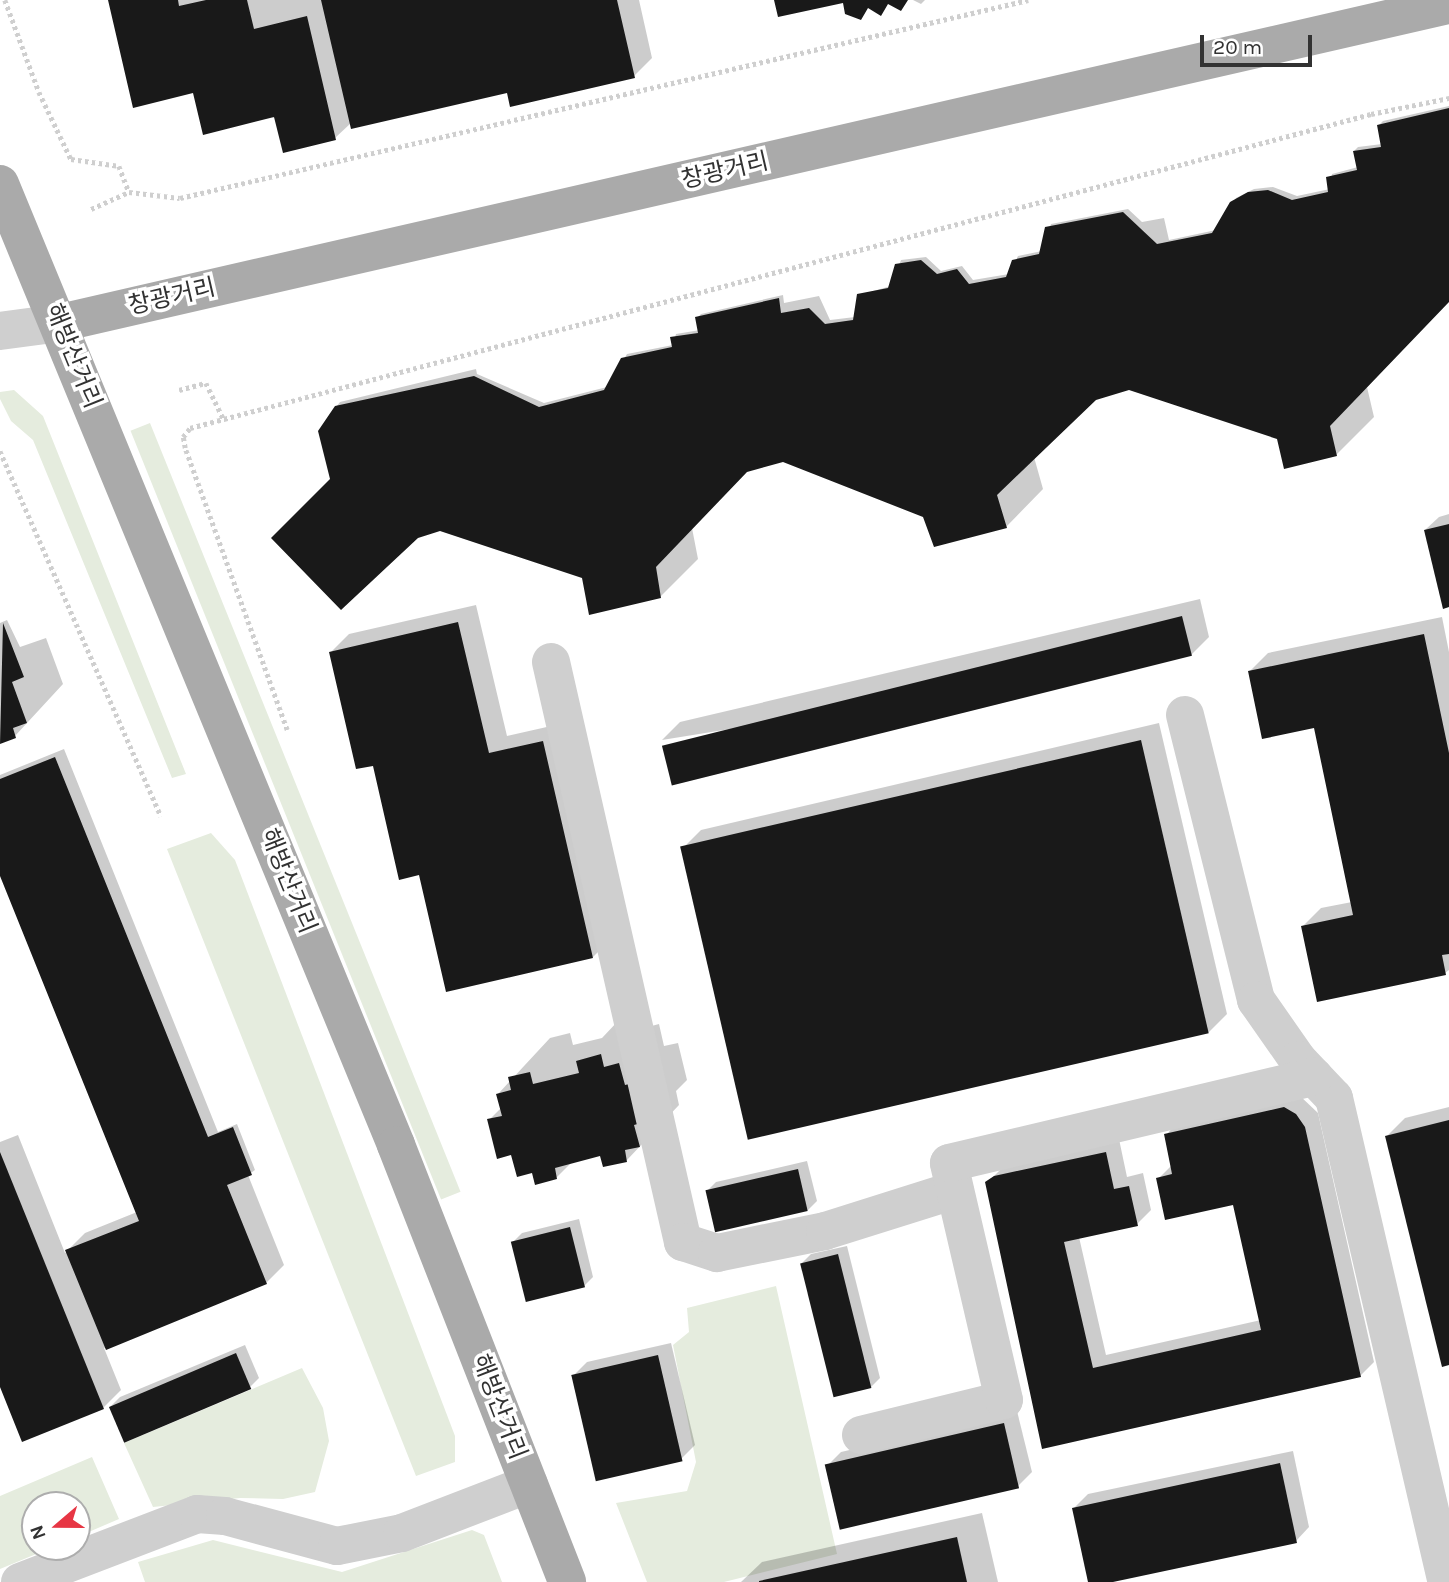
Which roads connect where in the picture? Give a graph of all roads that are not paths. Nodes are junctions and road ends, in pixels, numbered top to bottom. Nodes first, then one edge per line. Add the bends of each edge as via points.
1 (1449, 5) edge
2 (0, 184) edge
3 (60, 323) junction
4 (0, 331) edge
5 (551, 662) dead end
6 (1185, 715) dead end
7 (1314, 1077) junction
8 (955, 1190) junction
9 (861, 1435) dead end
10 (528, 1484) junction
11 (20, 1582) edge
12 (567, 1582) edge
13 (1447, 1582) edge

1 - 3 main road, 창광거리
2 - 3 main road, 해방산거리
3 - 4 street, 창광거리
3 - 10 main road, 해방산거리 via 396,1145
5 - 8 street via 683,1242 717,1253 825,1231
6 - 7 street via 1256,1000
7 - 8 street via 949,1163
7 - 13 street via 1334,1098
8 - 9 street via 1004,1400
10 - 11 street via 402,1533 337,1546 225,1516 197,1514
10 - 12 main road, 해방산거리

